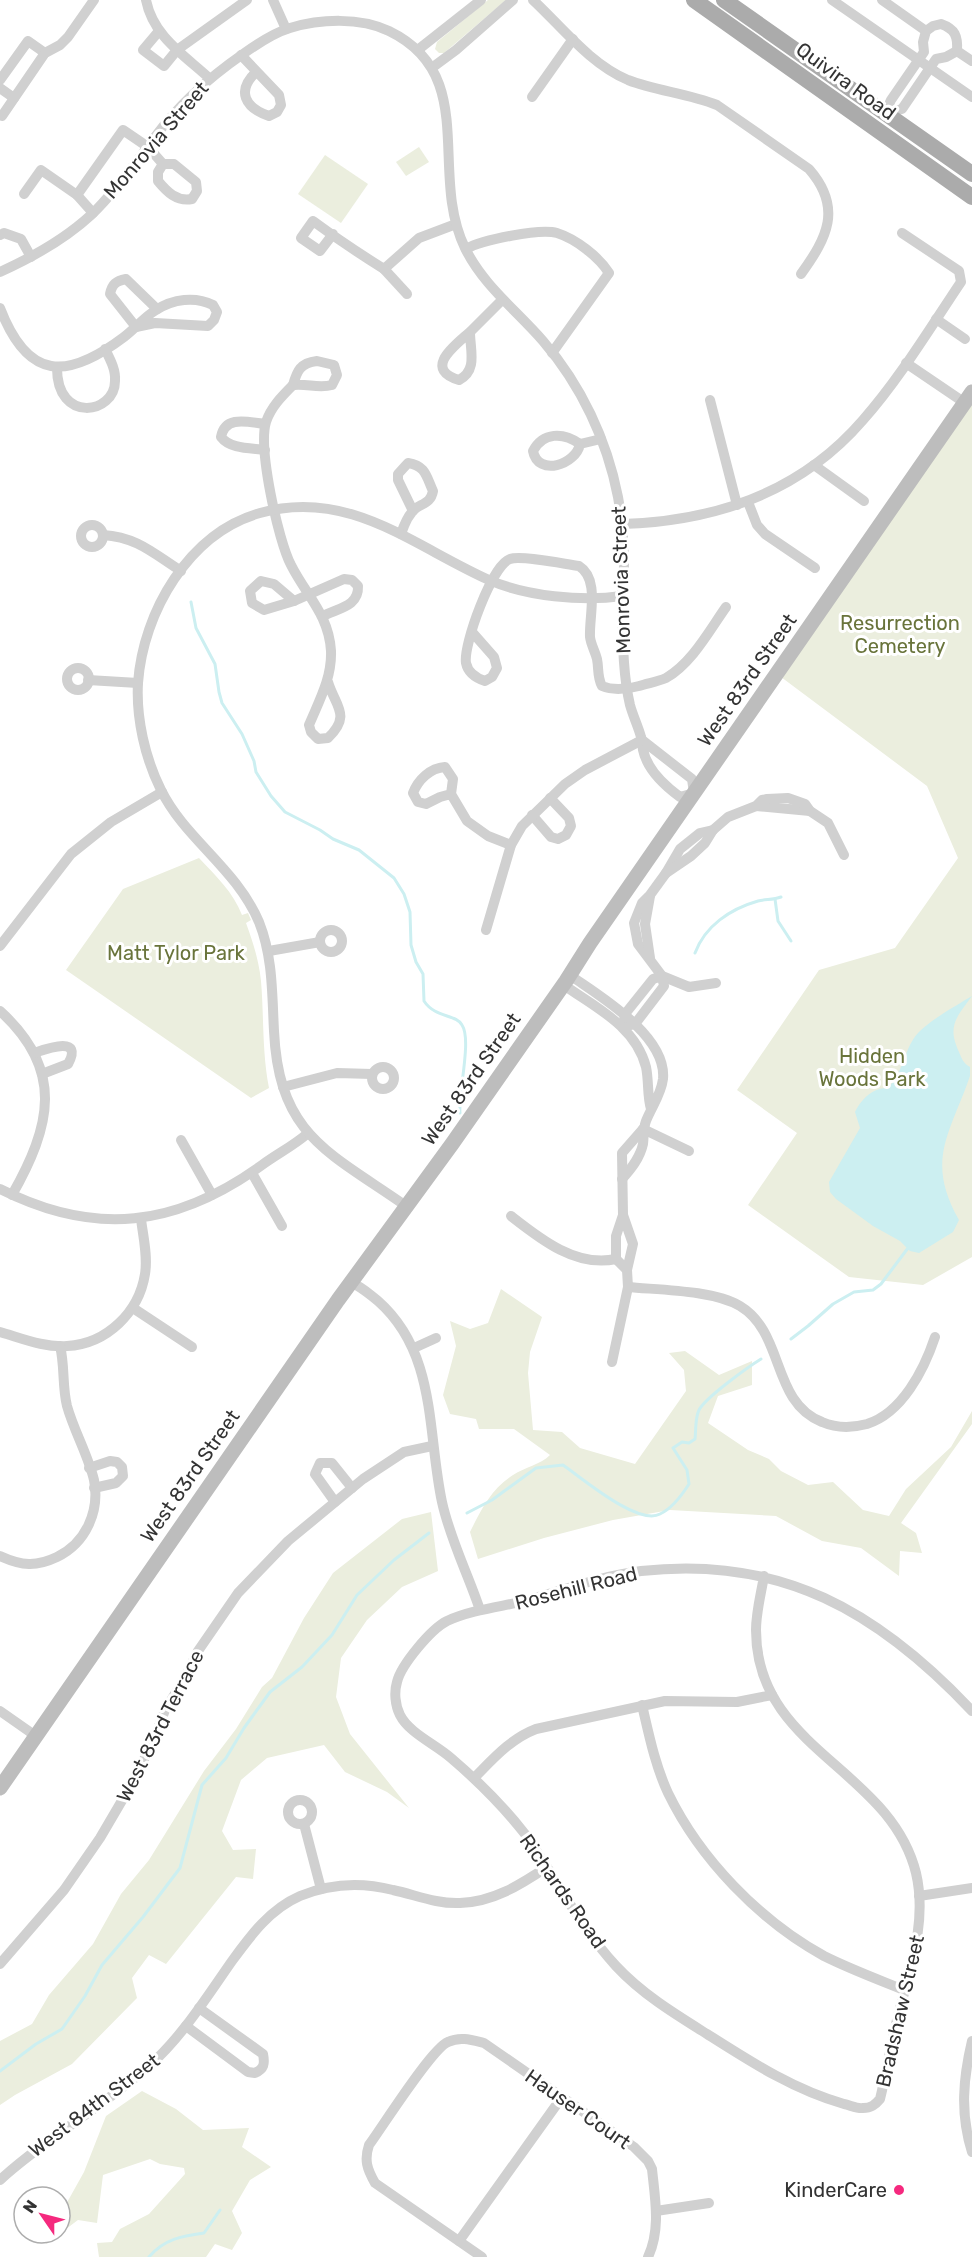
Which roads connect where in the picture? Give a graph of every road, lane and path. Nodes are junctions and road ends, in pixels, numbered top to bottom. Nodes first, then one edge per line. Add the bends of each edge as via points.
1 (94, 0) edge
2 (146, 0) edge
3 (247, 0) edge
4 (273, 0) edge
5 (482, 0) edge
6 (513, 0) edge
7 (533, 0) edge
8 (694, 0) edge
9 (724, 0) edge
10 (882, 0) edge
11 (837, 1) edge
12 (286, 28) junction
13 (159, 31) junction
14 (926, 31) junction
15 (573, 39) junction
16 (419, 49) junction
17 (177, 50) junction
18 (957, 51) junction
19 (45, 53) junction
20 (242, 55) junction
21 (918, 60) junction
22 (972, 61) edge
23 (433, 67) junction
24 (930, 68) junction
25 (256, 72) dead end
26 (801, 74) junction
27 (209, 78) junction
28 (0, 80) edge
29 (0, 88) edge
30 (532, 97) dead end
31 (972, 97) edge
32 (14, 98) junction
33 (885, 112) junction
34 (2, 116) dead end
35 (148, 147) junction
36 (163, 164) dead end
37 (972, 174) edge
38 (24, 194) dead end
39 (77, 195) junction
40 (972, 197) edge
41 (93, 213) junction
42 (456, 224) junction
43 (902, 232) dead end
44 (333, 234) dead end
45 (0, 235) edge
46 (466, 249) junction
47 (31, 257) junction
48 (384, 269) junction
49 (0, 272) edge
50 (801, 274) dead end
51 (407, 294) dead end
52 (502, 300) junction
53 (0, 308) edge
54 (157, 309) junction
55 (936, 319) junction
56 (136, 327) junction
57 (470, 332) dead end
58 (965, 339) dead end
59 (105, 349) junction
60 (552, 353) junction
61 (906, 363) junction
62 (57, 368) junction
63 (293, 385) dead end
64 (968, 398) edge
65 (711, 400) dead end
66 (265, 424) junction
67 (602, 438) junction
68 (580, 444) dead end
69 (265, 450) junction
70 (814, 465) junction
71 (864, 501) dead end
72 (748, 502) junction
73 (737, 505) junction
74 (274, 510) junction
75 (413, 511) dead end
76 (623, 524) junction
77 (401, 534) junction
78 (103, 535) dead end
79 (815, 568) dead end
80 (181, 571) junction
81 (491, 581) junction
82 (309, 594) junction
83 (622, 596) junction
84 (591, 597) junction
85 (294, 601) dead end
86 (726, 607) dead end
87 (323, 616) junction
88 (472, 632) dead end
89 (88, 680) dead end
90 (328, 682) junction
91 (138, 683) junction
92 (627, 688) junction
93 (642, 740) junction
94 (162, 792) junction
95 (451, 794) dead end
96 (694, 794) junction
97 (550, 798) junction
98 (532, 815) junction
99 (511, 844) junction
100 (844, 855) dead end
101 (486, 930) dead end
102 (320, 942) dead end
103 (0, 946) edge
104 (269, 951) junction
105 (662, 976) junction
106 (566, 981) junction
107 (716, 983) dead end
108 (0, 1011) edge
109 (625, 1014) junction
110 (635, 1024) junction
111 (623, 1027) junction
112 (34, 1053) junction
113 (42, 1074) junction
114 (372, 1074) dead end
115 (283, 1087) junction
116 (651, 1109) junction
117 (643, 1129) junction
118 (307, 1134) junction
119 (181, 1140) dead end
120 (689, 1151) dead end
121 (252, 1173) junction
122 (622, 1179) junction
123 (0, 1189) edge
124 (12, 1195) junction
125 (212, 1195) junction
126 (406, 1206) junction
127 (623, 1215) junction
128 (511, 1216) dead end
129 (141, 1219) junction
130 (282, 1226) dead end
131 (616, 1259) junction
132 (627, 1270) junction
133 (352, 1283) junction
134 (628, 1287) junction
135 (133, 1308) junction
136 (0, 1332) edge
137 (935, 1337) dead end
138 (436, 1338) dead end
139 (60, 1346) junction
140 (192, 1347) dead end
141 (414, 1348) junction
142 (612, 1362) dead end
143 (432, 1446) junction
144 (89, 1468) junction
145 (94, 1488) junction
146 (352, 1488) junction
147 (335, 1502) junction
148 (0, 1556) edge
149 (764, 1576) junction
150 (480, 1610) junction
151 (772, 1695) junction
152 (642, 1705) junction
153 (0, 1711) edge
154 (972, 1711) edge
155 (35, 1738) junction
156 (474, 1778) junction
157 (0, 1788) edge
158 (304, 1824) dead end
159 (547, 1867) junction
160 (972, 1888) edge
161 (321, 1889) junction
162 (919, 1896) junction
163 (0, 1964) edge
164 (904, 1990) junction
165 (199, 2008) junction
166 (186, 2026) junction
167 (972, 2042) edge
168 (562, 2097) junction
169 (874, 2106) joint
170 (972, 2152) edge
171 (0, 2180) edge
172 (709, 2203) dead end
173 (656, 2211) junction
174 (459, 2241) junction
175 (482, 2257) edge
176 (648, 2257) edge

1 - 19 street via 68,37
2 - 13 street via 151,20
3 - 17 street
4 - 12 street
5 - 16 street
6 - 23 street
7 - 15 street
8 - 26 main road, Quivira Road
9 - 33 main road, Quivira Road
10 - 14 street
11 - 21 street
12 - 16 street, Monrovia Street via 354,22 383,28
12 - 20 street, Monrovia Street
13 - 17 street
13 - 17 street via 143,50 164,66
14 - 18 street via 941,24 950,27 956,34
14 - 21 street via 924,52
15 - 30 street
15 - 50 street via 616,74 717,105 809,169 825,193 828,224 818,250
16 - 23 street, Monrovia Street
17 - 27 street
18 - 22 street
18 - 24 street via 936,60
19 - 28 street via 28,41
19 - 32 street
20 - 25 street
20 - 27 street, Monrovia Street
21 - 24 street
21 - 33 street
23 - 42 street, Monrovia Street via 446,106 450,192
24 - 31 street
24 - 33 street via 902,109
26 - 33 main road via 808,72 870,115 882,116
26 - 40 main road, Quivira Road
27 - 35 street, Monrovia Street
29 - 32 street
32 - 34 street
33 - 37 main road, Quivira Road
35 - 36 street
35 - 39 street via 123,130
35 - 41 street, Monrovia Street
38 - 39 street via 41,170
39 - 41 street
41 - 47 street, Monrovia Street
42 - 46 street, Monrovia Street
42 - 48 street via 419,238
43 - 55 street via 959,272 961,282
44 - 48 street
45 - 47 street via 21,239
46 - 52 street, Monrovia Street
46 - 60 street via 491,240 556,232 603,263 609,273
47 - 49 street, Monrovia Street
48 - 51 street
52 - 57 street
52 - 60 street, Monrovia Street
53 - 62 street via 22,348 43,364
54 - 56 street
54 - 56 street via 126,279 117,280 110,294
54 - 56 street via 188,299 204,300 217,312 208,326 155,322
55 - 58 street
55 - 61 street
56 - 59 street
59 - 62 street via 84,362
59 - 62 street via 116,383 100,405 82,408 71,404 59,388
60 - 67 street, Monrovia Street via 583,399
61 - 64 street
61 - 70 street via 863,420
63 - 66 street
64 - 96 street, West 83rd Street
65 - 73 street
66 - 69 street
66 - 69 street via 235,421 227,424 221,437 226,443
67 - 68 street
67 - 76 street, Monrovia Street
69 - 74 street
70 - 71 street
70 - 72 street
72 - 73 street
72 - 79 street via 765,534
73 - 76 street via 695,517
74 - 77 street via 333,508
74 - 80 street via 233,525 208,543
74 - 82 street via 282,546
75 - 77 street
76 - 83 street, Monrovia Street
77 - 81 street
78 - 80 street via 131,540
80 - 91 street via 153,620
81 - 84 street via 537,594
81 - 84 street via 502,563 510,559 579,566 589,577
81 - 88 street
82 - 85 street
82 - 87 street
82 - 87 street via 344,579 358,586 359,595 354,602
83 - 84 street
83 - 92 street, Monrovia Street
84 - 92 street via 590,639 598,679 610,689
86 - 92 street via 678,669 658,681
87 - 90 street via 331,652
89 - 91 street
90 - 90 street via 309,725 318,739 335,732 340,718 340,708
91 - 94 street via 144,743
92 - 93 street, Monrovia Street
93 - 96 street via 692,779
93 - 96 street, Monrovia Street via 643,753 664,785 680,797
93 - 97 street via 585,770
94 - 103 street via 111,822 71,854
94 - 104 street via 189,830 237,883
95 - 99 street via 476,829
96 - 106 street, West 83rd Street
97 - 98 street
97 - 98 street via 569,818 571,826 566,835 551,837
98 - 99 street
99 - 101 street
100 - 105 street via 828,823 810,811 756,806 728,818 691,856 666,873 650,895 645,924 650,958
102 - 104 street
104 - 115 street via 276,1061
105 - 107 street via 689,987
105 - 109 street via 653,979
105 - 110 street via 664,986
106 - 109 street via 574,978
106 - 111 street via 568,988
106 - 126 street, West 83rd Street
108 - 112 street
109 - 110 street
109 - 111 street
110 - 111 street
110 - 116 street via 660,1060 663,1076 659,1096
111 - 116 street via 645,1063
112 - 113 street
112 - 113 street via 60,1045 71,1050 68,1064
113 - 124 street via 42,1128
114 - 115 street via 337,1073
115 - 118 street via 291,1110
116 - 117 street
117 - 120 street
117 - 122 street via 640,1155
117 - 122 street via 622,1154
118 - 121 street
118 - 126 street
119 - 125 street
121 - 125 street
121 - 130 street
122 - 127 street
123 - 124 street
124 - 129 street via 78,1217
125 - 129 street
126 - 133 street, West 83rd Street
127 - 131 street via 616,1236
127 - 132 street via 633,1244
128 - 131 street via 560,1250 590,1259
129 - 135 street via 145,1272
131 - 132 street
132 - 134 street
133 - 141 street via 384,1306
133 - 155 street, West 83rd Street
134 - 137 street via 718,1297 739,1305 765,1330 792,1398 802,1410 829,1425 859,1426 887,1414 923,1366
134 - 142 street
135 - 139 street via 116,1326 96,1338
135 - 140 street
136 - 139 street
138 - 141 street
139 - 144 street via 67,1404
141 - 143 street via 427,1390
143 - 146 street, West 83rd Terrace via 405,1452
143 - 150 street via 443,1505
144 - 145 street
144 - 145 street via 110,1461 123,1467 123,1476 116,1483
145 - 148 street via 93,1511 84,1533 72,1548 42,1570
146 - 147 street, West 83rd Terrace
146 - 147 street via 332,1463 320,1463 315,1474
147 - 163 street, West 83rd Terrace via 268,1560 214,1625 165,1710 141,1765 100,1838 57,1899
149 - 150 street, Rosehill Road via 705,1568 628,1573
149 - 151 street, Bradshaw Street via 756,1628 757,1650
149 - 154 street, Rosehill Road via 807,1589 873,1624 915,1656
150 - 156 street, Richards Road via 435,1629 404,1667 397,1680 395,1701 407,1725
151 - 152 street via 737,1702 682,1700
151 - 162 street, Bradshaw Street via 787,1720 892,1821 913,1863
152 - 156 street via 523,1734
152 - 164 street via 668,1792 682,1820 724,1875 797,1939 857,1971
153 - 155 street
155 - 157 street, West 83rd Street
156 - 159 street, Richards Road via 509,1814
158 - 161 street
159 - 161 street, West 84th Street via 499,1895 460,1903 430,1900 371,1885 341,1884
159 - 169 street, Richards Road via 611,1960 663,2007 790,2084 862,2109
160 - 162 street
161 - 165 street, West 84th Street via 293,1899 261,1923
162 - 164 street, Bradshaw Street via 918,1937
164 - 169 street, Bradshaw Street via 880,2099
165 - 166 street, West 84th Street
165 - 166 street via 263,2054 261,2070 248,2072
166 - 171 street, West 84th Street via 148,2067 42,2144
167 - 170 street via 963,2101
168 - 173 street, Hauser Court via 648,2161
168 - 174 street
168 - 174 street, Hauser Court via 484,2043 461,2038 446,2042 432,2055 369,2145 365,2158 375,2182
172 - 173 street
173 - 176 street, Hauser Court
174 - 175 street

